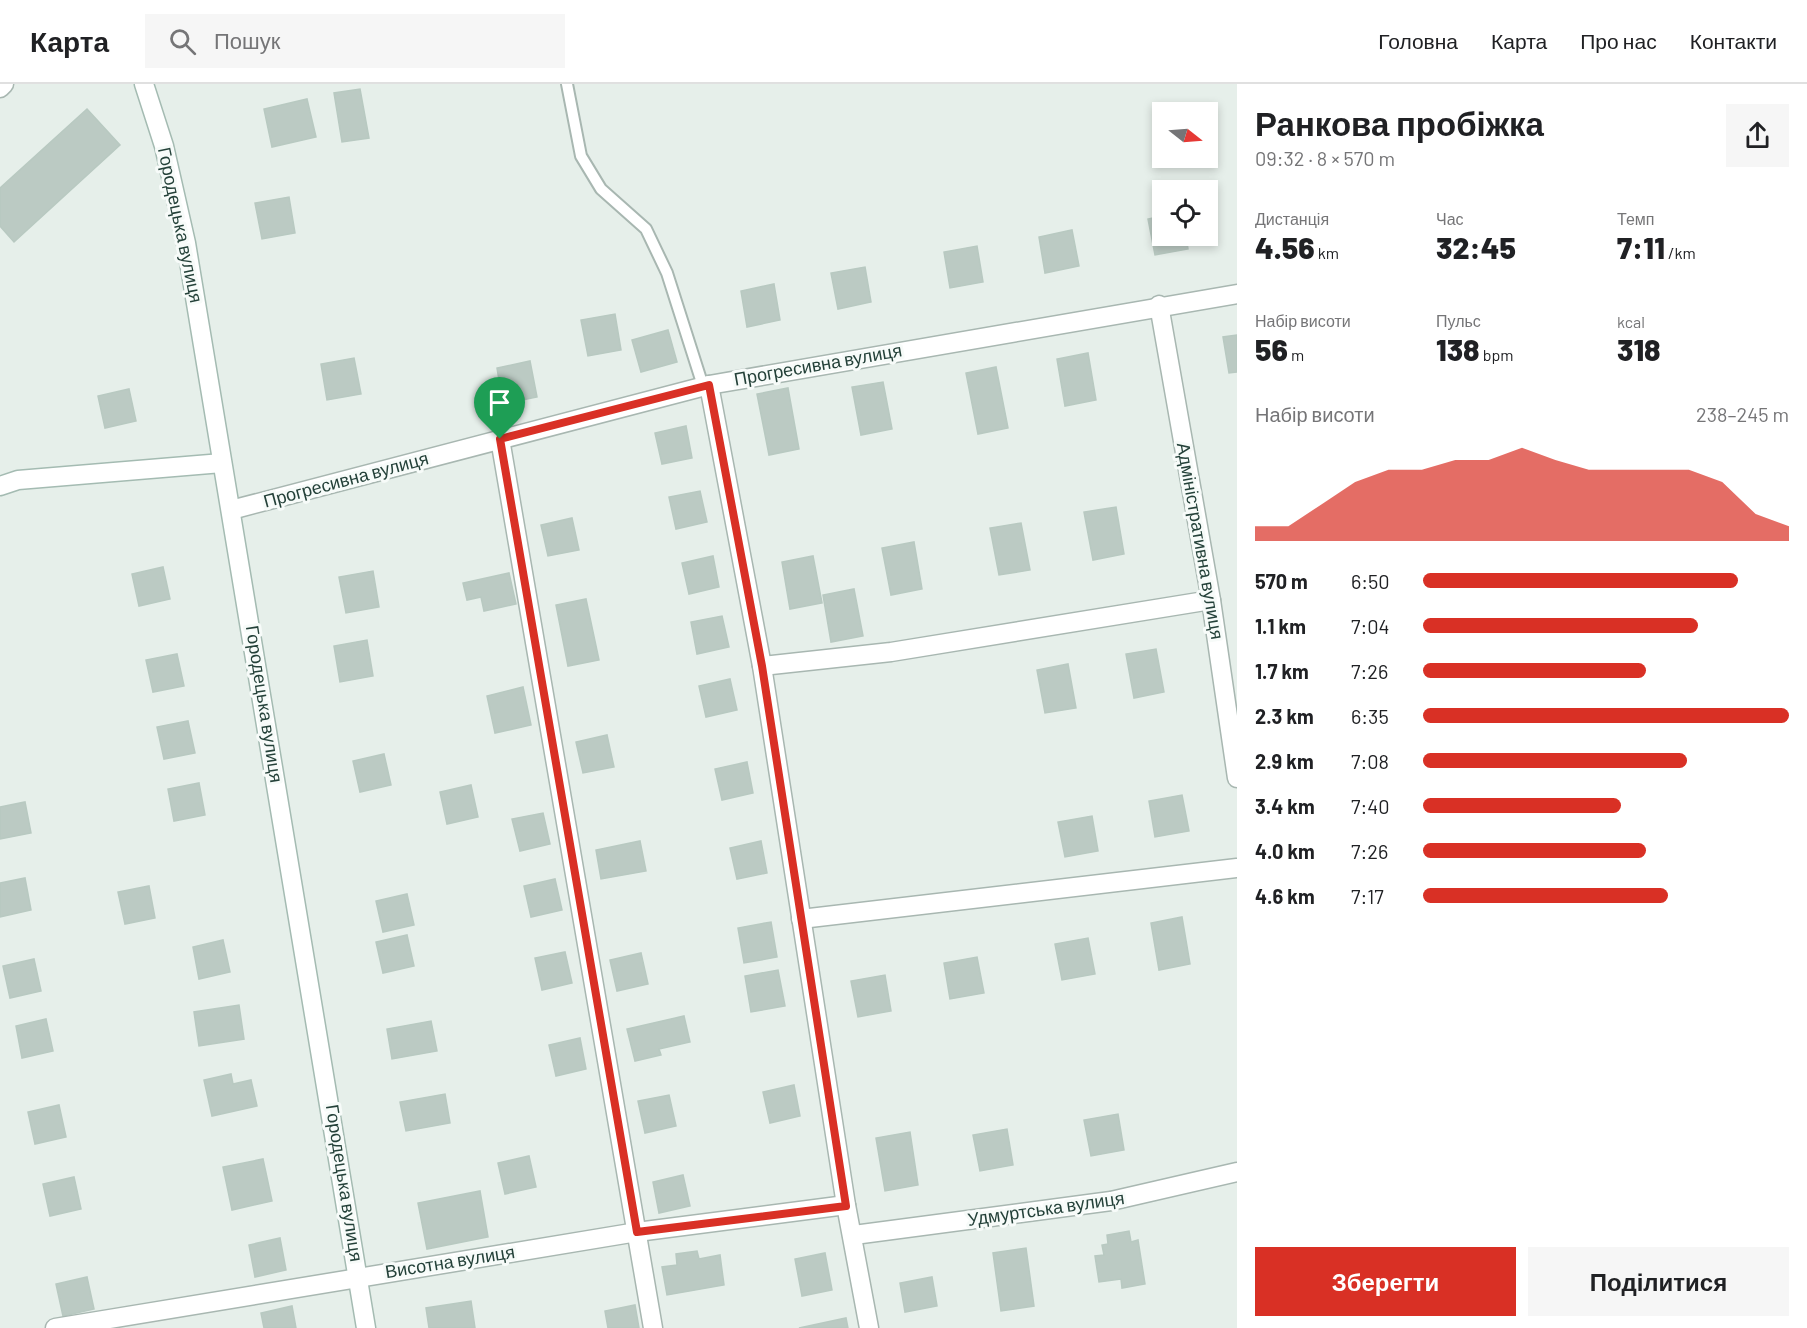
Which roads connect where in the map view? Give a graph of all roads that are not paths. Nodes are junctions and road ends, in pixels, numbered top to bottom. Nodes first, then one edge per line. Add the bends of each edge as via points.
1 (4, 84) edge
2 (144, 84) edge
3 (567, 84) edge
4 (0, 88) edge
5 (1237, 294) edge
6 (1159, 305) junction
7 (706, 385) junction
8 (500, 439) junction
9 (222, 463) junction
10 (0, 486) edge
11 (231, 510) junction
12 (1212, 600) junction
13 (762, 666) junction
14 (1237, 778) edge
15 (1237, 868) edge
16 (801, 919) junction
17 (1237, 1172) edge
18 (846, 1206) junction
19 (637, 1232) junction
20 (854, 1234) junction
21 (359, 1276) junction
22 (56, 1328) edge
23 (366, 1328) edge
24 (653, 1328) edge
25 (869, 1328) edge

1 - 4 street
2 - 9 street, Городецька вулиця via 165,146 186,243
3 - 7 lane via 581,156 601,189 646,229 667,273
5 - 6 street, Прогресивна вулиця
6 - 7 street, Прогресивна вулиця
6 - 12 street, Адміністративна вулиця
7 - 8 street, Прогресивна вулиця
7 - 13 street
8 - 11 street, Прогресивна вулиця
8 - 19 street
9 - 10 street via 18,480
9 - 11 street, Городецька вулиця
11 - 21 street, Городецька вулиця
12 - 13 street via 891,652
12 - 14 street, Адміністративна вулиця
13 - 16 street
15 - 16 street
16 - 18 street
17 - 20 street, Удмуртська вулиця via 1112,1202
18 - 19 street, Висотна вулиця
18 - 20 street
19 - 21 street, Висотна вулиця
19 - 24 street
20 - 25 street
21 - 22 street, Висотна вулиця
21 - 23 street, Городецька вулиця

